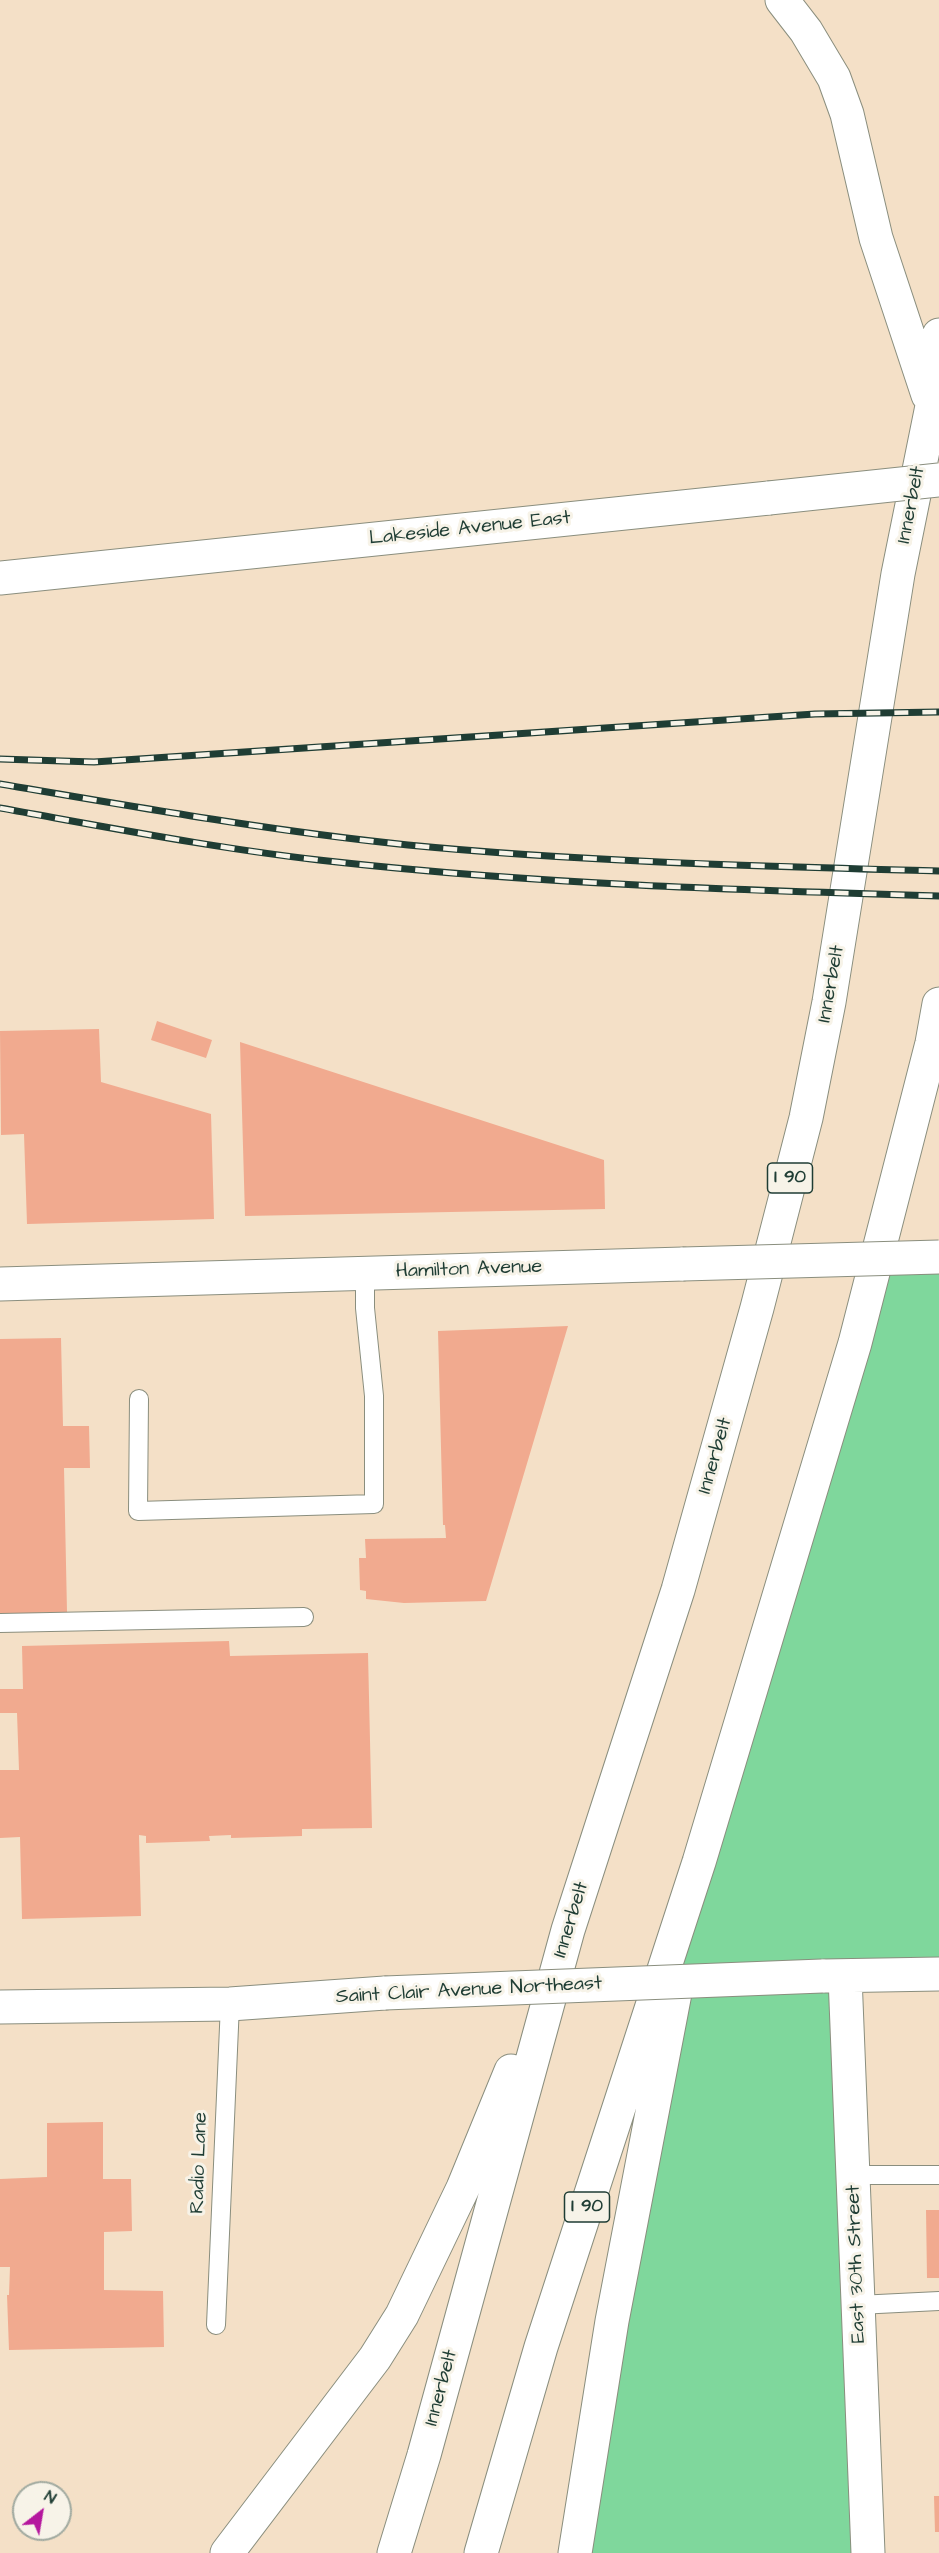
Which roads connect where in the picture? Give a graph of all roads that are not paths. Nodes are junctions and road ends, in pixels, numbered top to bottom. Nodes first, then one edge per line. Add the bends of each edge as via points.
1 (782, 0) edge
2 (939, 335) edge
3 (932, 406) junction
4 (939, 480) edge
5 (0, 578) edge
6 (939, 1004) edge
7 (939, 1257) edge
8 (365, 1273) junction
9 (0, 1284) edge
10 (139, 1399) dead end
11 (304, 1617) dead end
12 (0, 1623) edge
13 (699, 1862) junction
14 (568, 1930) junction
15 (939, 1974) edge
16 (834, 1976) junction
17 (230, 2004) junction
18 (0, 2007) edge
19 (853, 2175) junction
20 (939, 2175) edge
21 (939, 2301) edge
22 (858, 2305) junction
23 (216, 2325) dead end
24 (227, 2553) edge
25 (394, 2553) edge
26 (481, 2553) edge
27 (575, 2553) edge
28 (868, 2553) edge

1 - 3 main road via 834,78 847,114 876,238
2 - 3 main road, Innerbelt / I 90
3 - 14 main road, Innerbelt / I 90 via 898,574 829,1002 806,1118 681,1579
4 - 5 main road, Lakeside Avenue East, bridge
6 - 13 main road, I 90 via 855,1343
7 - 8 main road, Hamilton Avenue, bridge
8 - 9 main road, Hamilton Avenue
8 - 10 lane via 374,1396 374,1504 138,1511
11 - 12 lane
13 - 26 main road, I 90 via 541,2348
13 - 27 main road via 612,2321
14 - 24 main road via 463,2188 402,2315 375,2358
14 - 25 main road, Innerbelt / I 90
15 - 16 main road, Saint Clair Avenue Northeast
16 - 17 main road, Saint Clair Avenue Northeast, bridge
16 - 19 main road, East 30th Street
17 - 18 main road, Saint Clair Avenue Northeast
17 - 23 lane, Radio Lane
19 - 20 lane
19 - 22 main road, East 30th Street
21 - 22 lane
22 - 28 main road, East 30th Street

